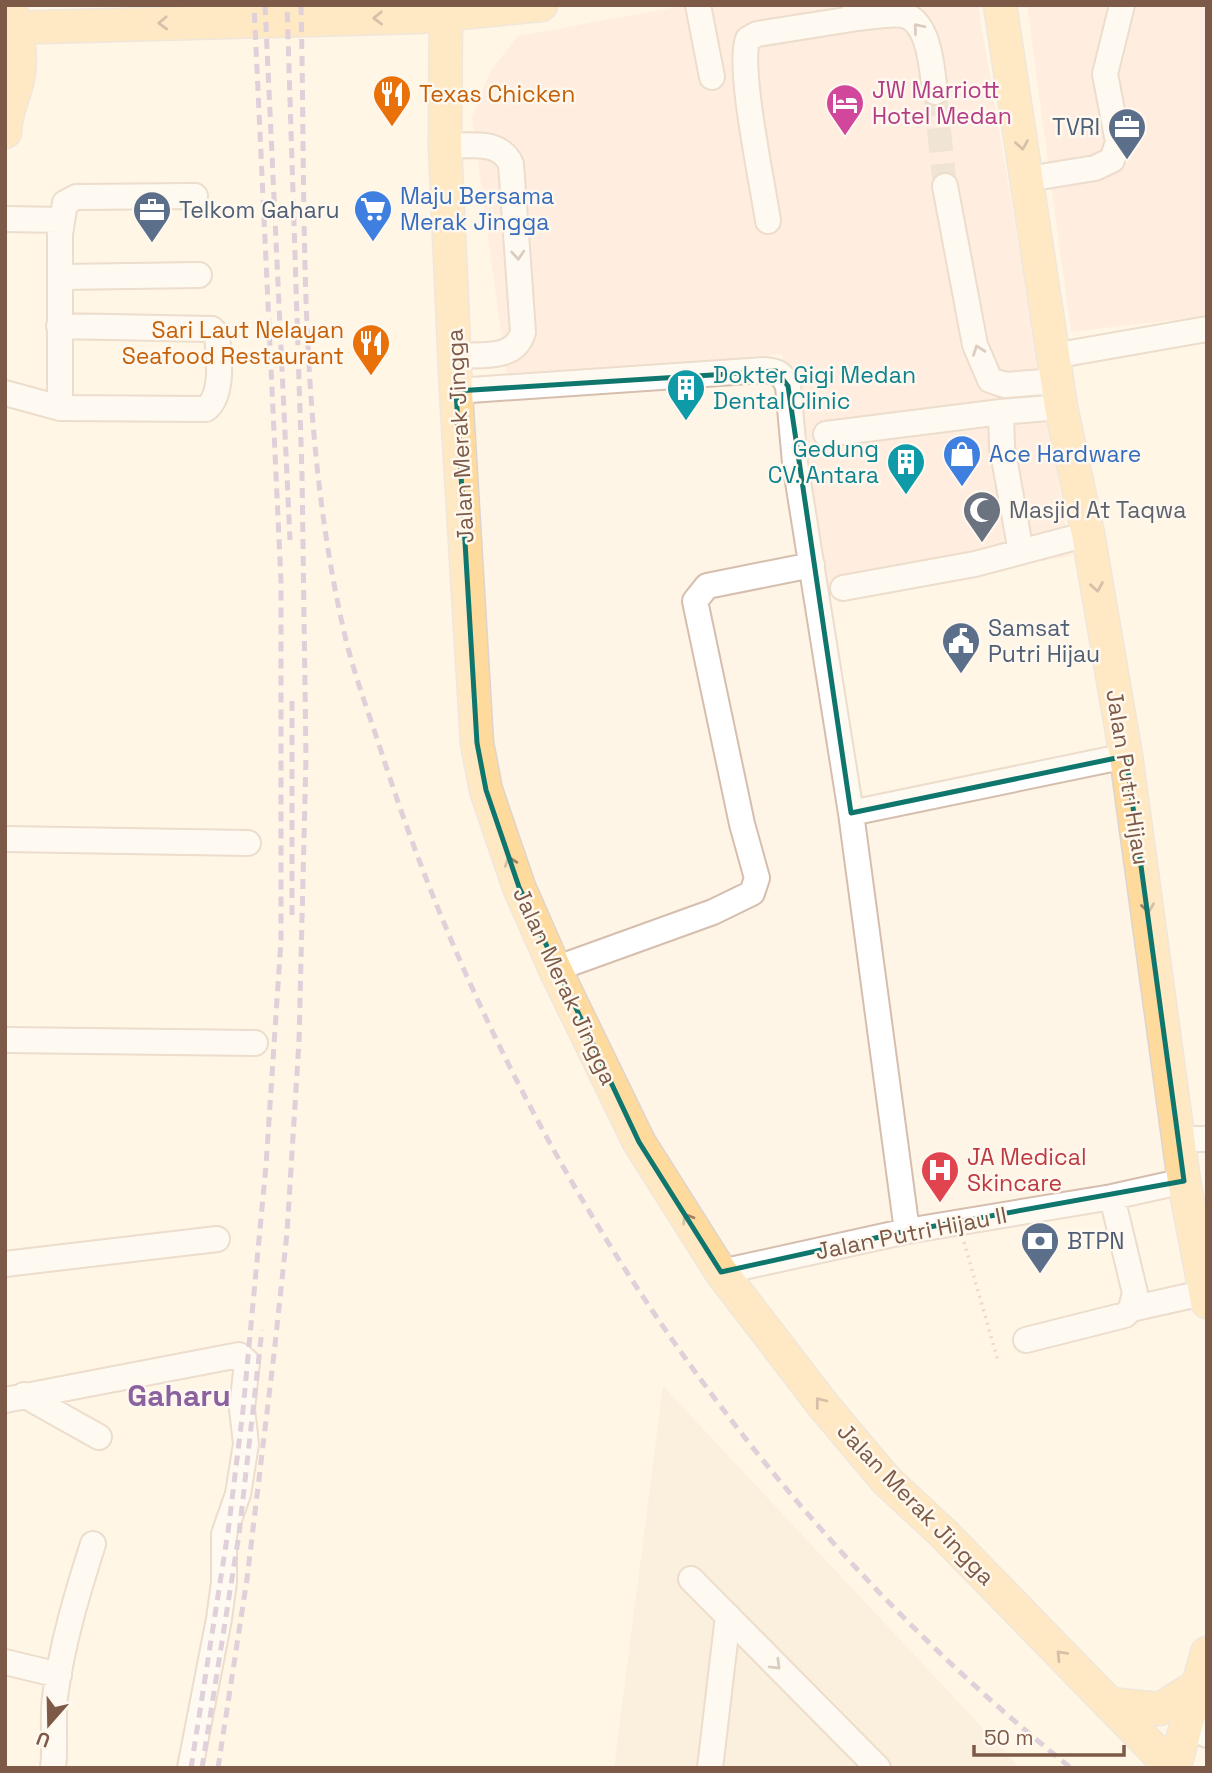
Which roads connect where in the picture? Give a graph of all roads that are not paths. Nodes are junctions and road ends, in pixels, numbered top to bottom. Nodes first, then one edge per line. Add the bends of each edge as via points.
1 (541, 5) edge
2 (698, 5) edge
3 (1000, 5) edge
4 (1122, 5) edge
5 (446, 10) edge
6 (857, 12) edge
7 (11, 20) edge
8 (712, 77) dead end
9 (935, 92) tunnel mouth
10 (5, 115) edge
11 (5, 132) edge
12 (445, 146) junction
13 (1028, 179) junction
14 (945, 186) tunnel mouth
15 (195, 196) dead end
16 (5, 219) edge
17 (62, 220) junction
18 (768, 221) dead end
19 (199, 275) dead end
20 (61, 277) junction
21 (59, 326) junction
22 (1207, 329) edge
23 (456, 356) junction
24 (1057, 381) junction
25 (456, 391) junction
26 (5, 393) edge
27 (60, 408) junction
28 (1001, 412) junction
29 (826, 435) dead end
30 (1088, 534) junction
31 (1021, 552) junction
32 (812, 565) junction
33 (843, 587) dead end
34 (1126, 756) junction
35 (851, 813) junction
36 (5, 839) edge
37 (248, 843) dead end
38 (555, 969) junction
39 (5, 1040) edge
40 (255, 1043) dead end
41 (1193, 1139) edge
42 (1184, 1181) junction
43 (1112, 1197) junction
44 (907, 1230) junction
45 (217, 1239) dead end
46 (5, 1264) edge
47 (721, 1272) junction
48 (1206, 1296) edge
49 (1131, 1309) junction
50 (1026, 1340) dead end
51 (15, 1398) edge
52 (99, 1437) dead end
53 (93, 1544) dead end
54 (691, 1578) dead end
55 (728, 1616) junction
56 (1207, 1653) edge
57 (5, 1662) edge
58 (59, 1675) junction
59 (1200, 1684) junction
60 (1109, 1704) junction
61 (1197, 1730) edge
62 (53, 1768) edge
63 (190, 1768) edge
64 (710, 1768) edge
65 (878, 1768) edge
66 (1173, 1768) edge

1 - 5 main road
2 - 8 street
3 -> 13 main road, Jalan Putri Hijau
4 - 13 street via 1105,74 1118,142 1112,160 1095,168
5 -> 7 main road
5 - 12 main road, Jalan Merak Jingga
9 -> 6 street via 925,36 914,21 905,15
6 - 18 street via 748,39 746,74
7 - 10 main road via 16,88
10 - 11 main road
12 - 23 main road, Jalan Merak Jingga
12 -> 23 street via 495,146 507,154 523,332 520,344 510,352
13 - 24 main road, Jalan Putri Hijau
24 -> 14 street via 1005,385 990,380 975,345
15 - 17 street via 76,198 65,203
16 - 17 street
17 - 20 street
19 - 20 street
20 - 21 street
21 - 27 street
21 - 27 street via 212,329 218,335 219,355 214,403 206,409
22 - 24 street
23 - 25 main road, Jalan Merak Jingga
24 - 28 street
24 - 30 main road, Jalan Putri Hijau
25 - 32 street via 776,371 788,386
38 -> 25 main road, Jalan Merak Jingga via 519,887 486,790 477,743
26 - 27 street
28 - 29 street
28 - 31 street via 1002,447
30 - 31 street
30 -> 34 main road, Jalan Putri Hijau
31 - 33 street
32 - 35 street
32 - 38 street via 707,586 695,601 757,878 752,893 713,912
34 - 35 street
34 -> 41 main road, Jalan Putri Hijau
35 - 44 street
36 - 37 street
47 -> 38 main road, Jalan Merak Jingga via 639,1142
39 - 40 street
41 - 42 main road, Jalan Putri Hijau
42 - 43 street, Jalan Putri Hijau II
42 - 48 main road, Jalan Putri Hijau
43 - 44 street, Jalan Putri Hijau II
43 - 49 street via 1135,1293
44 - 47 street, Jalan Putri Hijau II
45 - 46 street
60 -> 47 main road, Jalan Merak Jingga via 886,1480
48 - 49 street
49 - 50 street via 1125,1315
51 - 52 street
51 - 63 street via 239,1355 247,1362 242,1409 246,1444 238,1494 224,1534 219,1619
53 - 58 street
54 - 55 street
55 - 64 street
55 -> 65 street
56 - 59 main road
57 - 58 street
58 - 62 street
59 - 60 main road via 1160,1709
59 - 61 main road
60 - 66 main road, Jalan Merak Jingga
61 - 66 main road

